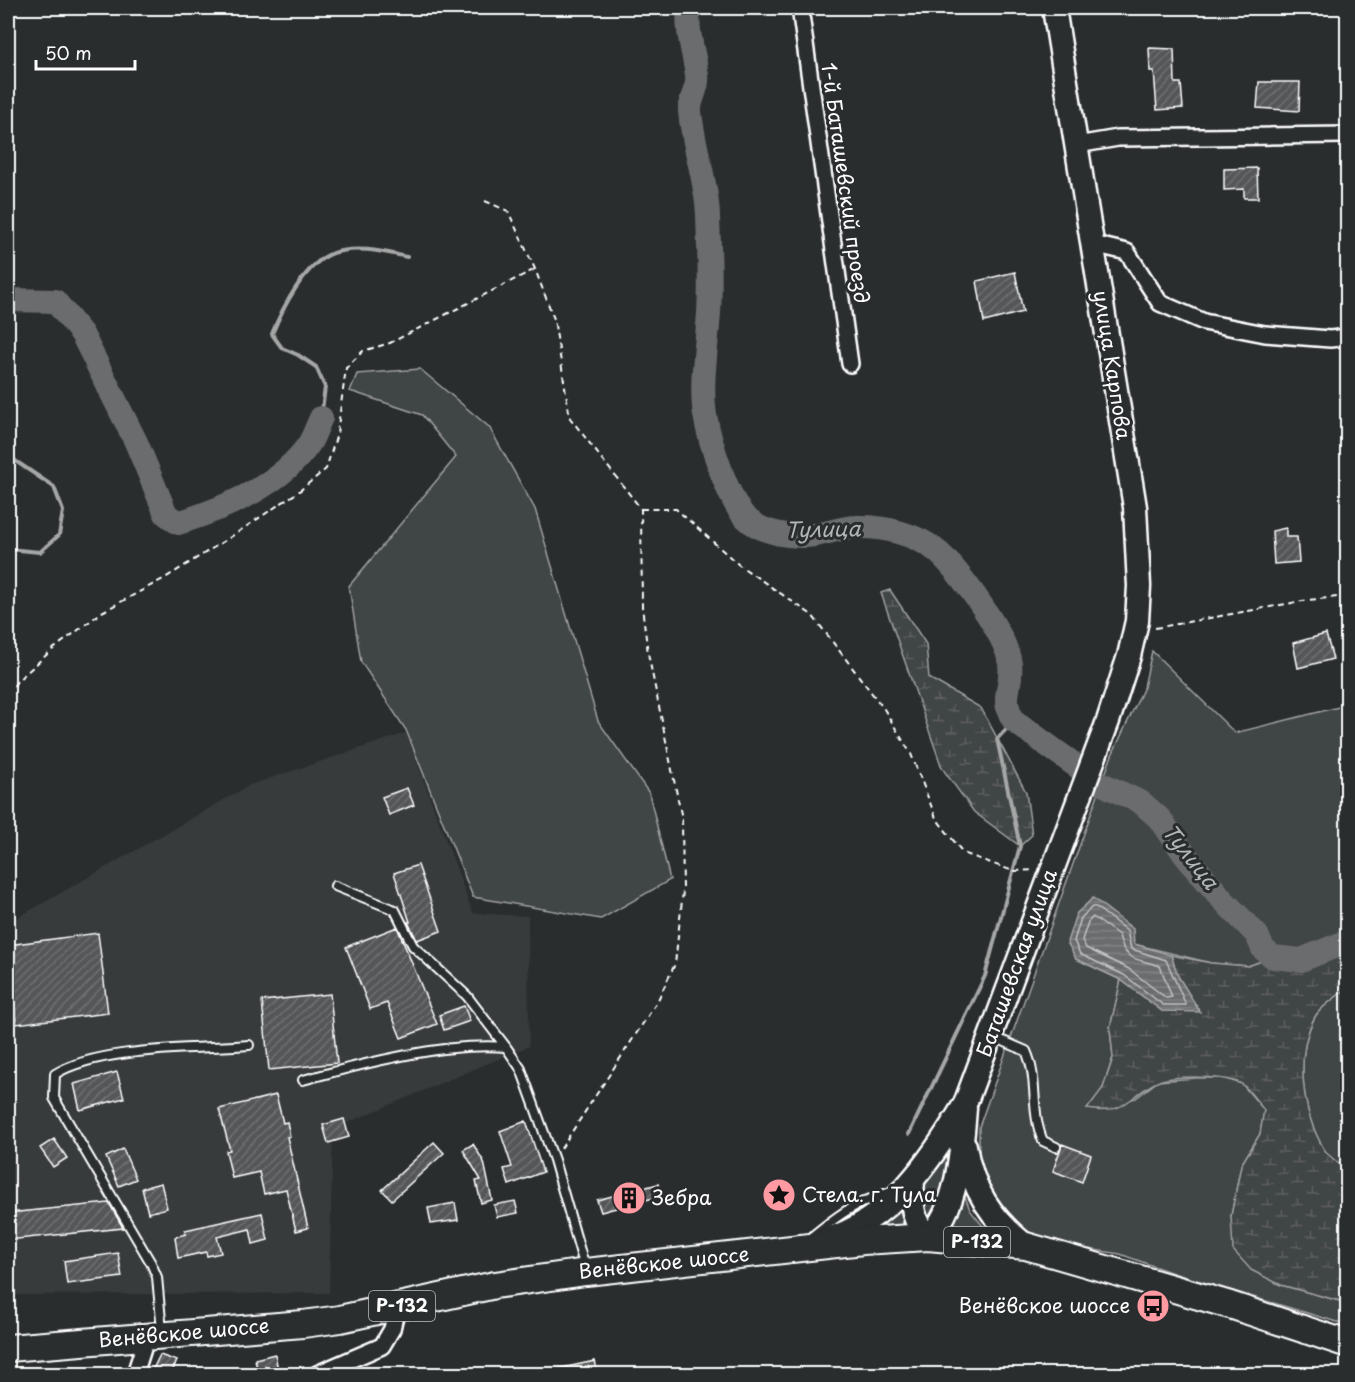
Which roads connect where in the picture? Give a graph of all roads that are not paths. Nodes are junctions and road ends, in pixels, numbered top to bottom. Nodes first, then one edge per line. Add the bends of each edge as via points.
1 (800, 8) edge
2 (1054, 8) edge
3 (1347, 135) edge
4 (1077, 144) junction
5 (1093, 244) junction
6 (1347, 338) edge
7 (850, 364) dead end
8 (1108, 721) joint
9 (335, 886) dead end
10 (991, 1036) junction
11 (249, 1045) dead end
12 (506, 1047) junction
13 (303, 1080) dead end
14 (966, 1104) junction
15 (963, 1134) junction
16 (1056, 1147) dead end
17 (909, 1185) junction
18 (928, 1238) junction
19 (1026, 1246) junction
20 (795, 1249) junction
21 (586, 1272) junction
22 (397, 1307) junction
23 (155, 1336) junction
24 (1347, 1344) edge
25 (8, 1348) edge
26 (135, 1374) edge
27 (317, 1374) edge

1 - 7 street, 1-й Баташевский проезд
2 - 4 main road, улица Карпова
3 - 4 street via 1118,138
4 - 5 main road, улица Карпова
5 - 6 street via 1127,252 1160,303 1204,322 1265,334
5 - 8 main road, улица Карпова via 1139,550 1137,621
8 - 10 main road, Баташевская улица
9 - 12 lane via 395,910 419,953 467,996
10 - 14 main road, Баташевская улица
10 - 16 lane via 1026,1051 1032,1064 1037,1126 1043,1141
11 - 23 lane via 119,1055 68,1066 55,1074 54,1098 157,1276
12 - 13 lane via 450,1050 367,1062
12 - 21 lane via 521,1068 554,1160
14 - 15 main road
14 - 17 main road
15 - 18 main road via 947,1215
15 - 19 main road via 981,1198 995,1219
17 - 18 main road via 916,1223
17 - 20 main road via 854,1229
18 - 19 main road, Венёвское шоссе / Р-132
18 - 20 main road, Венёвское шоссе / Р-132
19 - 24 main road, Венёвское шоссе / Р-132 via 1230,1305
20 - 21 main road, Венёвское шоссе / Р-132
21 - 22 main road, Венёвское шоссе / Р-132 via 495,1285
22 - 23 main road, Венёвское шоссе / Р-132 via 303,1324
22 - 27 street via 392,1329 382,1346
23 - 25 main road, Венёвское шоссе / Р-132
23 - 26 street

